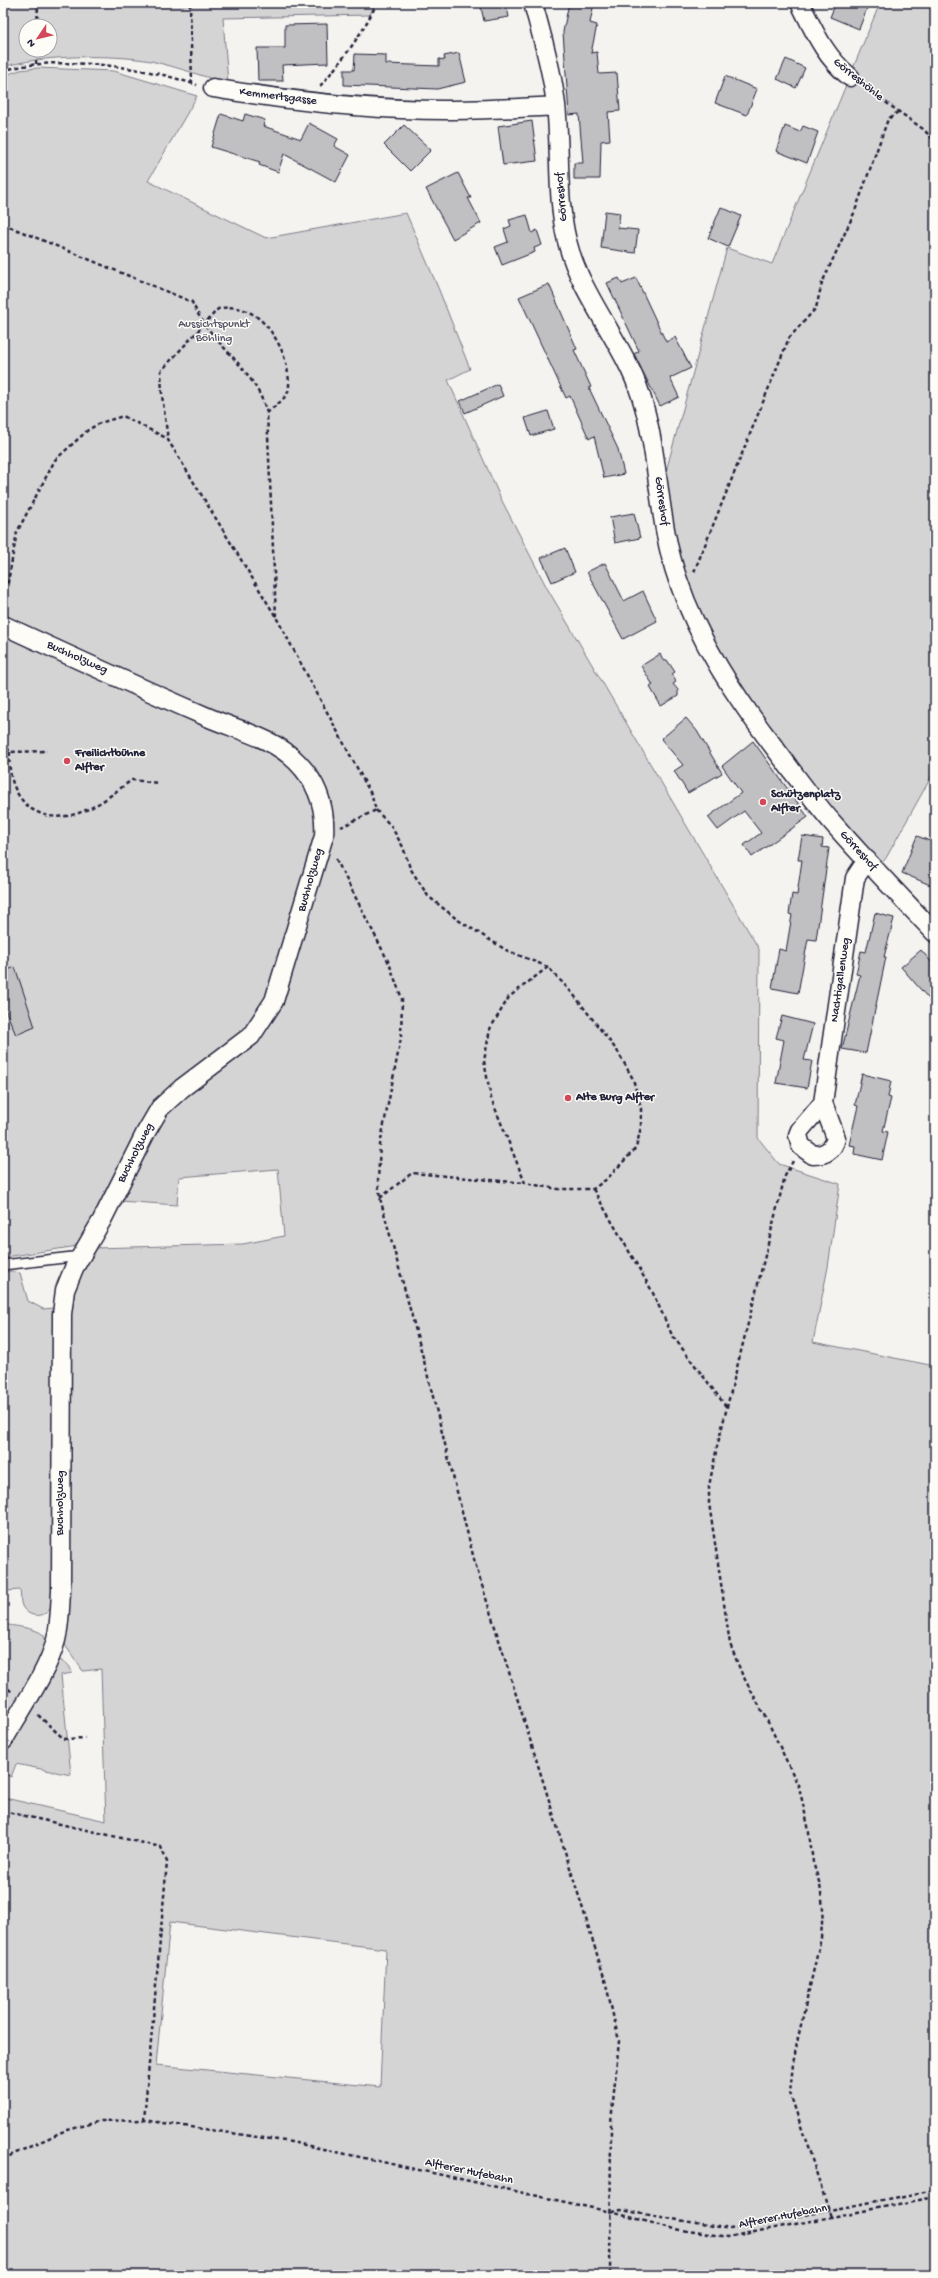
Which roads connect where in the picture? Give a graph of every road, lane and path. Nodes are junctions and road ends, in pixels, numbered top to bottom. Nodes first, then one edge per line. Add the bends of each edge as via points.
1 (38, 3) edge
2 (190, 3) edge
3 (377, 3) edge
4 (533, 3) edge
5 (800, 3) edge
6 (37, 18) edge
7 (36, 58) edge
8 (36, 64) junction
9 (3, 71) edge
10 (850, 77) joint
11 (192, 83) junction
12 (213, 88) joint
13 (304, 102) junction
14 (556, 106) junction
15 (898, 112) junction
16 (935, 141) edge
17 (3, 224) edge
18 (204, 324) junction
19 (267, 413) junction
20 (168, 440) junction
21 (3, 589) edge
22 (684, 596) junction
23 (276, 617) junction
24 (3, 625) edge
25 (3, 742) edge
26 (47, 751) dead end
27 (10, 752) junction
28 (159, 783) dead end
29 (376, 810) junction
30 (324, 836) junction
31 (866, 860) junction
32 (935, 933) edge
33 (548, 967) junction
34 (824, 1103) junction
35 (800, 1146) junction
36 (525, 1183) junction
37 (593, 1189) junction
38 (380, 1198) junction
39 (81, 1256) junction
40 (3, 1265) edge
41 (728, 1409) junction
42 (3, 1684) edge
43 (24, 1703) junction
44 (85, 1738) dead end
45 (3, 1740) edge
46 (3, 1810) edge
47 (144, 2120) junction
48 (3, 2159) edge
49 (935, 2190) edge
50 (935, 2197) edge
51 (827, 2210) junction
52 (611, 2212) junction
53 (831, 2218) junction
54 (610, 2275) edge

1 - 6 path
2 - 11 path
3 - 13 path via 368,23 341,62
4 - 14 street, Görreshof via 550,68
5 - 10 street, Görreshöhle via 822,48
7 - 8 path
8 - 9 path
8 - 11 path via 124,68
10 - 15 path, Görreshöhle
11 - 12 path
12 - 13 street, Kemmertsgasse
13 - 14 street, Kemmertsgasse via 446,110
14 - 22 street, Görreshof via 566,239 584,286 622,352 640,393 651,438 667,541
15 - 16 path, Görreshöhle via 923,129
15 - 22 path via 888,119 855,211 822,283 816,308 789,338
17 - 18 path via 192,302
18 - 19 path via 250,376
18 - 19 path via 218,309 232,306 252,314 274,335 284,356 289,379 287,394
18 - 20 path via 161,371
19 - 23 path
20 - 21 path via 123,416 100,423 88,430 55,460 17,532 8,582
20 - 23 path
22 - 31 street, Görreshof via 718,666 736,695 808,792
23 - 29 path via 371,794
24 - 30 street, Buchholzweg via 280,749 296,761 316,787 323,812
25 - 27 path
26 - 27 path
27 - 28 path via 9,764 16,792 33,811 44,814 73,815 86,810 132,780
29 - 30 path
29 - 33 path via 391,826 403,847 410,868 428,896 458,920 506,950
30 - 38 path via 389,964 402,999 401,1038 380,1145
30 - 39 street, Buchholzweg via 279,989 271,1007 251,1036 182,1088 160,1108
31 - 32 street, Görreshof
31 - 34 street, Nachtigallenweg via 855,878
33 - 36 path via 509,998 490,1029 484,1061 491,1098
33 - 37 path via 573,994 618,1052 633,1079 641,1108 641,1128 636,1148
34 - 35 street via 800,1130
34 - 35 street, Nachtigallenweg via 836,1138 834,1144 821,1155 813,1155
35 - 41 path via 785,1176
36 - 37 path via 557,1189
36 - 38 path via 412,1172
37 - 41 path via 652,1291 672,1335
38 - 52 path via 475,1563 605,1980 620,2041 611,2122
39 - 40 lane
39 - 43 street, Buchholzweg via 65,1290 62,1314 59,1626 51,1654
41 - 51 path via 717,1447 709,1503 730,1644 742,1674 799,1787 823,1908 821,1938 796,2045 790,2093
42 - 43 path
43 - 44 path via 64,1739
43 - 45 street, Buchholzweg
46 - 47 path via 161,1848 168,1862
47 - 48 path, Alfterer Hufebahn via 101,2121 64,2131
47 - 52 path, Alfterer Hufebahn via 291,2142
49 - 51 path
50 - 53 path, Alfterer Hufebahn
51 - 52 path via 730,2229 622,2210
51 - 53 path
52 - 53 path, Alfterer Hufebahn via 675,2229 728,2237
52 - 54 path

